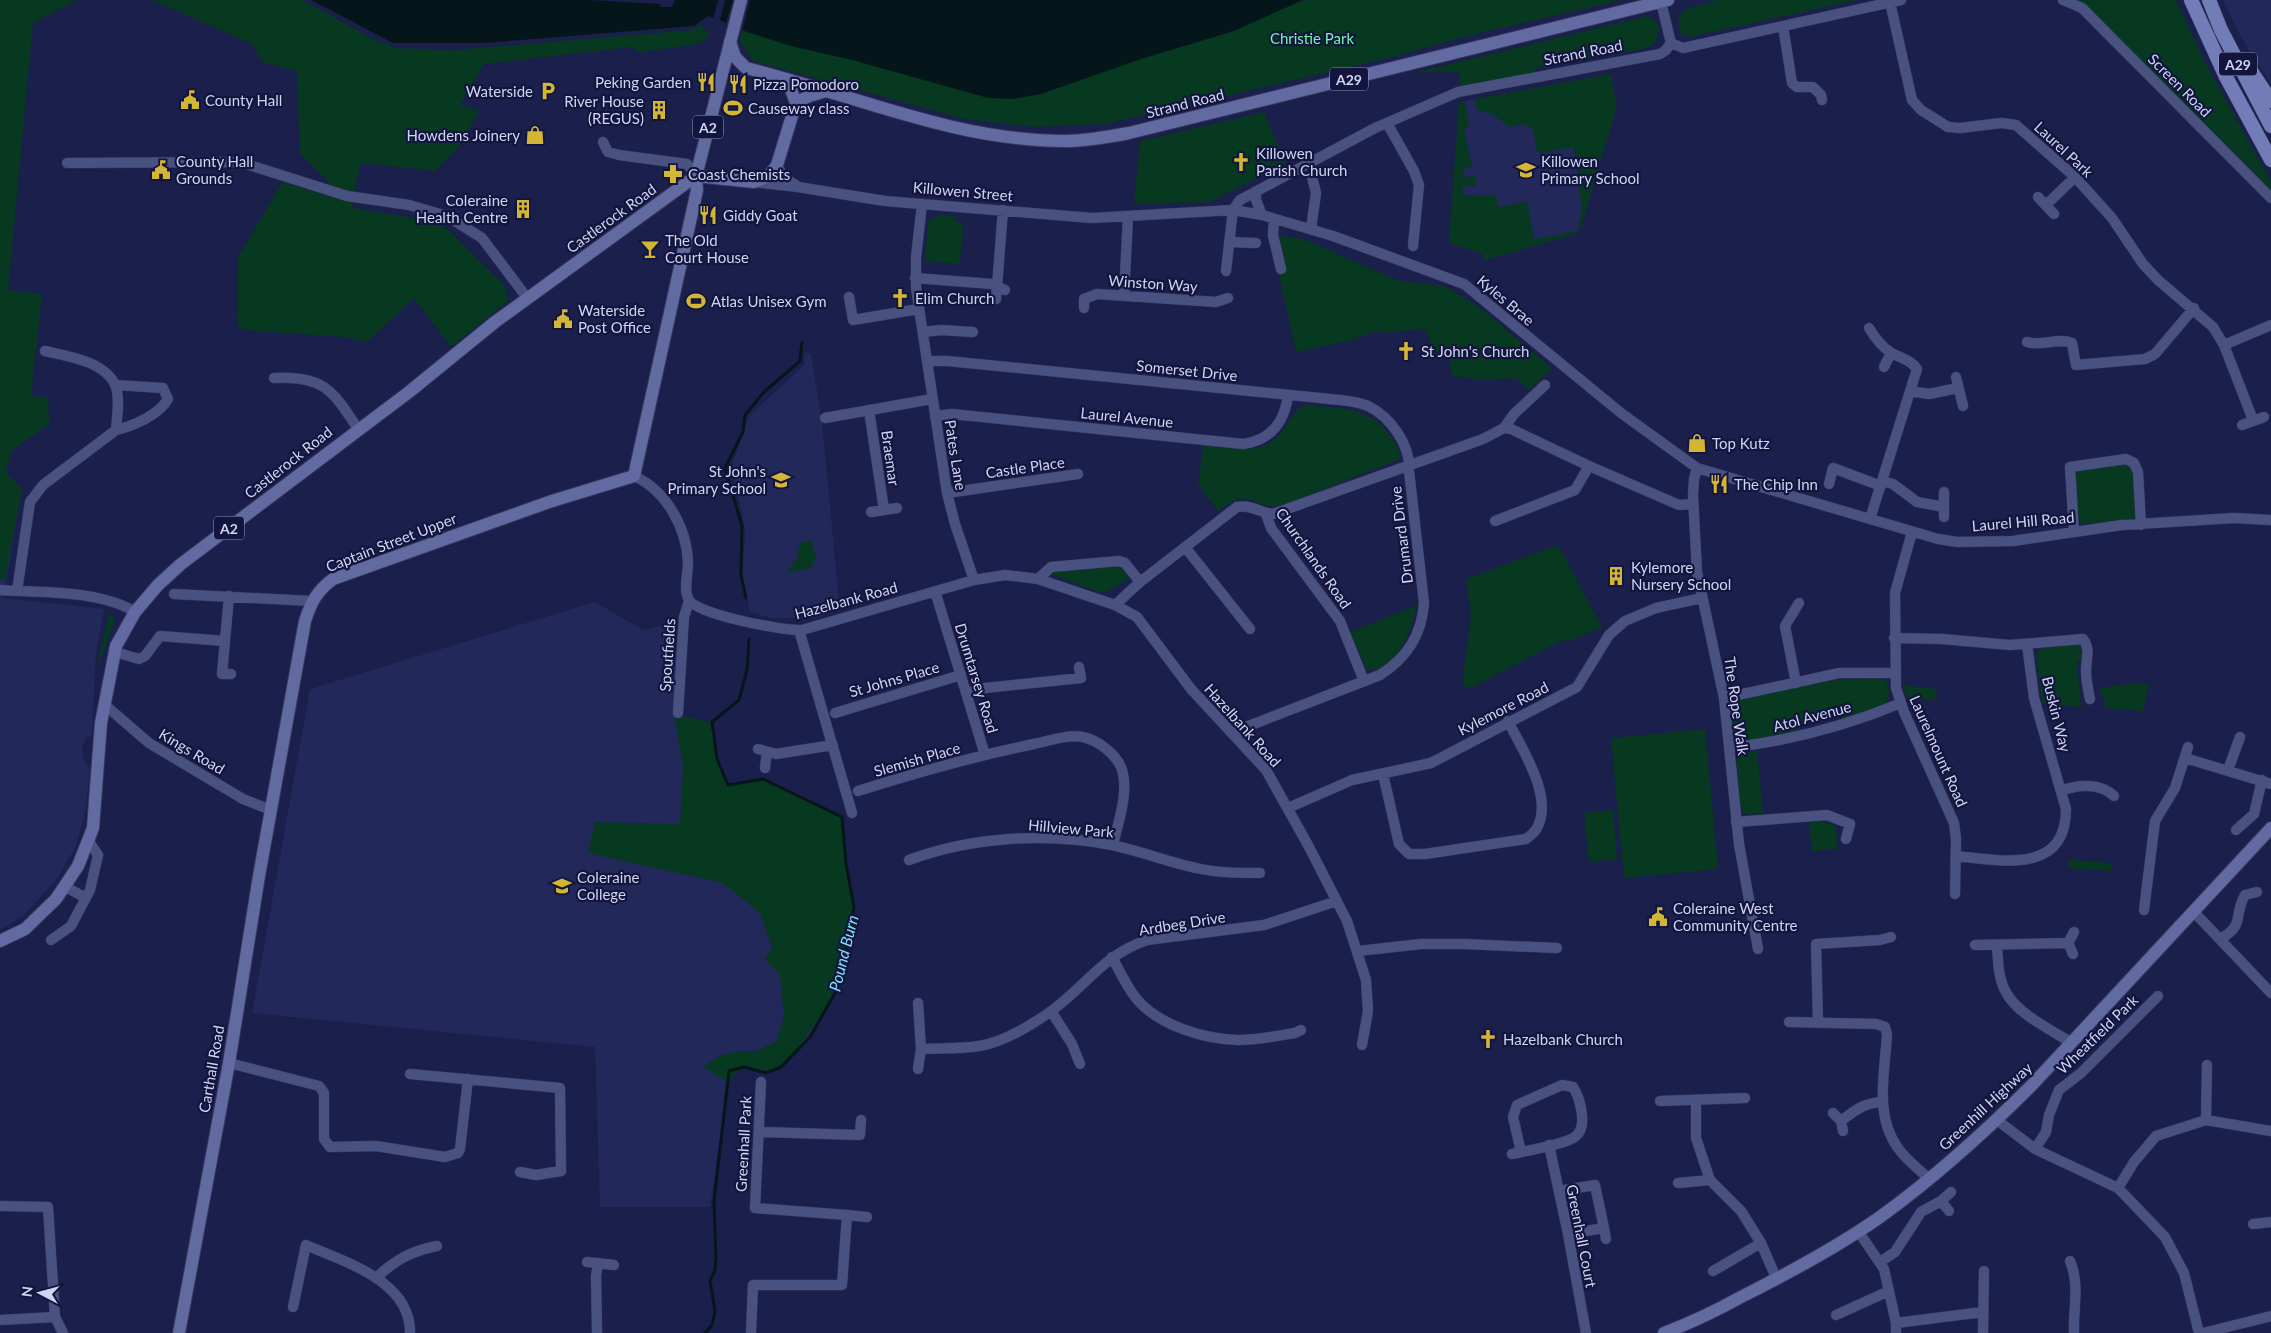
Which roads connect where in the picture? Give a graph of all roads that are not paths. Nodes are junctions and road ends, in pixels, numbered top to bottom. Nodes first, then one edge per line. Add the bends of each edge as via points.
1 (741, 0) edge
2 (1901, 0) edge
3 (2063, 0) edge
4 (2191, 0) edge
5 (2209, 0) edge
6 (1665, 1) edge
7 (1890, 2) junction
8 (1783, 26) junction
9 (2221, 30) junction
10 (1671, 43) junction
11 (731, 56) junction
12 (746, 68) junction
13 (720, 77) junction
14 (787, 78) junction
15 (827, 91) junction
16 (1822, 100) dead end
17 (2271, 101) edge
18 (796, 103) junction
19 (1387, 123) junction
20 (2271, 126) edge
21 (603, 142) dead end
22 (2271, 160) edge
23 (67, 164) dead end
24 (777, 165) junction
25 (696, 176) junction
26 (1312, 177) dead end
27 (2075, 177) junction
28 (754, 182) junction
29 (798, 187) junction
30 (1256, 191) junction
31 (2038, 197) dead end
32 (2271, 198) edge
33 (922, 204) junction
34 (2046, 205) junction
35 (1003, 210) junction
36 (1233, 210) junction
37 (2054, 214) dead end
38 (1128, 216) junction
39 (1262, 216) junction
40 (1274, 219) junction
41 (1311, 229) junction
42 (1229, 242) junction
43 (1256, 243) dead end
44 (1414, 246) dead end
45 (1281, 269) dead end
46 (1226, 271) dead end
47 (915, 278) junction
48 (1001, 288) junction
49 (1124, 296) junction
50 (849, 297) dead end
51 (1228, 298) dead end
52 (528, 299) junction
53 (996, 299) dead end
54 (1084, 308) dead end
55 (2194, 308) junction
56 (919, 309) junction
57 (2271, 325) edge
58 (1869, 328) dead end
59 (923, 332) junction
60 (973, 332) dead end
61 (2027, 342) dead end
62 (2224, 345) junction
63 (45, 351) dead end
64 (1891, 353) junction
65 (927, 361) junction
66 (1884, 367) dead end
67 (1956, 377) dead end
68 (274, 378) dead end
69 (115, 385) junction
70 (1545, 385) dead end
71 (1958, 388) junction
72 (1911, 391) junction
73 (1288, 396) junction
74 (932, 399) junction
75 (1963, 406) dead end
76 (869, 410) junction
77 (935, 416) junction
78 (2264, 417) dead end
79 (825, 418) dead end
80 (2253, 420) junction
81 (2242, 425) dead end
82 (1504, 428) junction
83 (358, 429) junction
84 (116, 430) junction
85 (1409, 465) junction
86 (1589, 466) junction
87 (1698, 468) junction
88 (1078, 474) dead end
89 (634, 476) junction
90 (1881, 483) junction
91 (1829, 484) dead end
92 (1944, 492) dead end
93 (947, 493) junction
94 (1693, 504) junction
95 (897, 508) dead end
96 (884, 510) junction
97 (870, 512) dead end
98 (1266, 514) junction
99 (1870, 519) junction
100 (2271, 520) edge
101 (1495, 521) dead end
102 (2141, 525) junction
103 (1912, 532) junction
104 (2074, 532) junction
105 (1184, 547) junction
106 (1038, 579) junction
107 (974, 580) junction
108 (1140, 582) junction
109 (0, 590) edge
110 (17, 591) junction
111 (935, 591) junction
112 (174, 594) dead end
113 (229, 596) junction
114 (1702, 598) junction
115 (311, 601) junction
116 (690, 601) junction
117 (1800, 603) dead end
118 (1115, 605) junction
119 (134, 612) junction
120 (1250, 629) dead end
121 (799, 630) junction
122 (1894, 638) junction
123 (225, 641) junction
124 (2027, 644) junction
125 (116, 652) junction
126 (1079, 667) dead end
127 (1894, 673) junction
128 (231, 674) dead end
129 (961, 675) junction
130 (1364, 681) junction
131 (1796, 683) junction
132 (966, 693) junction
133 (1724, 698) junction
134 (2090, 699) dead end
135 (1901, 703) junction
136 (105, 705) junction
137 (678, 713) dead end
138 (835, 713) dead end
139 (1508, 721) junction
140 (1234, 734) junction
141 (2240, 737) dead end
142 (833, 745) junction
143 (2188, 746) dead end
144 (1729, 748) junction
145 (985, 756) junction
146 (2185, 758) junction
147 (765, 768) dead end
148 (2228, 770) junction
149 (1384, 774) junction
150 (2267, 782) edge
151 (858, 791) dead end
152 (2061, 791) junction
153 (2114, 796) dead end
154 (1288, 808) junction
155 (271, 810) junction
156 (852, 813) dead end
157 (1736, 822) junction
158 (2271, 828) edge
159 (2236, 830) dead end
160 (1846, 839) dead end
161 (88, 840) junction
162 (1113, 845) junction
163 (1956, 856) junction
164 (909, 860) dead end
165 (1260, 873) dead end
166 (64, 886) junction
167 (2257, 892) dead end
168 (1955, 894) dead end
169 (86, 898) junction
170 (1337, 901) junction
171 (2144, 910) dead end
172 (2193, 911) junction
173 (2074, 932) dead end
174 (1891, 936) dead end
175 (2220, 939) junction
176 (0, 940) edge
177 (51, 940) dead end
178 (2068, 943) junction
179 (1975, 945) dead end
180 (1997, 945) junction
181 (1557, 948) dead end
182 (1758, 949) dead end
183 (1358, 951) junction
184 (2073, 954) dead end
185 (1112, 957) junction
186 (2271, 993) edge
187 (2158, 996) dead end
188 (918, 1003) dead end
189 (1051, 1011) junction
190 (1789, 1022) dead end
191 (1818, 1022) junction
192 (1301, 1030) dead end
193 (2072, 1043) junction
194 (1362, 1044) dead end
195 (922, 1049) junction
196 (229, 1063) junction
197 (1080, 1064) dead end
198 (2207, 1064) dead end
199 (918, 1069) dead end
200 (410, 1074) dead end
201 (468, 1079) junction
202 (761, 1082) dead end
203 (1745, 1098) dead end
204 (1696, 1100) junction
205 (1660, 1101) dead end
206 (1882, 1102) junction
207 (1833, 1113) dead end
208 (861, 1120) dead end
209 (1997, 1120) junction
210 (2206, 1120) junction
211 (2271, 1131) edge
212 (759, 1132) junction
213 (1549, 1145) junction
214 (2035, 1149) junction
215 (520, 1172) dead end
216 (1929, 1179) junction
217 (1710, 1180) junction
218 (1678, 1183) dead end
219 (2118, 1188) junction
220 (1559, 1191) junction
221 (1951, 1192) dead end
222 (1941, 1201) junction
223 (0, 1206) edge
224 (1949, 1211) dead end
225 (847, 1215) junction
226 (867, 1217) dead end
227 (2271, 1222) edge
228 (2252, 1224) dead end
229 (1604, 1228) junction
230 (1858, 1231) junction
231 (1568, 1234) junction
232 (1606, 1239) dead end
233 (1761, 1243) junction
234 (430, 1259) dead end
235 (2070, 1261) dead end
236 (586, 1262) dead end
237 (1880, 1262) junction
238 (598, 1264) junction
239 (614, 1265) dead end
240 (1713, 1271) dead end
241 (1984, 1271) dead end
242 (376, 1278) junction
243 (1777, 1280) junction
244 (1889, 1291) junction
245 (293, 1307) dead end
246 (1983, 1312) junction
247 (1836, 1315) dead end
248 (2271, 1316) edge
249 (55, 1317) junction
250 (0, 1320) edge
251 (1896, 1328) edge
252 (63, 1333) edge
253 (179, 1333) edge
254 (410, 1333) edge
255 (597, 1333) edge
256 (751, 1333) edge
257 (1586, 1333) edge
258 (1664, 1333) edge
259 (1983, 1333) edge
260 (2074, 1333) edge
261 (2201, 1333) edge

1 - 11 main road via 730,42
2 - 7 street
3 - 32 street, Screen Road via 2082,8
4 - 22 highway, A29 via 2226,77
5 - 9 highway, A29
6 - 10 street, Strand Road
6 - 15 main road, Strand Road / A29 via 1129,134 1093,139 1024,139 960,129
7 - 8 street
7 - 27 street, Laurel Park via 1912,100 1921,110 1948,127 2016,125
8 - 10 street via 1683,48
8 - 16 street via 1792,83 1797,87 1813,87
9 - 17 highway
9 - 20 highway, A29
10 - 19 street, Strand Road via 1660,54 1458,92
11 - 12 main road
11 - 13 main road, A2
12 - 13 main road via 732,70
12 - 14 main road, Strand Road / A29
13 - 25 main road, A2
14 - 15 main road, Strand Road / A29
14 - 18 main road
15 - 18 main road
18 - 24 main road
19 - 30 street, Strand Road
19 - 44 street via 1419,185
21 - 25 street via 608,152 619,155 687,164
23 - 52 street via 240,162 347,196 424,209 447,216 482,238
24 - 28 main road via 768,176
24 - 29 street via 783,177
25 - 28 main road, Killowen Street
25 - 52 main road, Castlerock Road / A2
25 - 89 main road via 695,199
26 - 41 street via 1316,193
27 - 34 street
27 - 55 street, Laurel Park via 2112,218 2143,264
28 - 29 street, Killowen Street
29 - 33 street, Killowen Street via 864,199
30 - 36 street, Strand Road via 1240,200
30 - 39 street
31 - 34 street
33 - 35 street, Killowen Street
33 - 47 street, Pates Lane
34 - 37 street
35 - 38 street, Killowen Street via 1092,218
35 - 48 street via 998,266
36 - 38 street, Killowen Street
36 - 39 street, Kyles Brae
36 - 42 street
38 - 49 street
39 - 40 street, Kyles Brae
40 - 41 street, Kyles Brae
40 - 45 street via 1273,235
41 - 87 street, Kyles Brae via 1464,284 1621,413
42 - 43 street
42 - 46 street
47 - 48 street
47 - 56 street, Pates Lane
48 - 53 street
49 - 51 street, Winston Way via 1216,302
49 - 54 street, Winston Way via 1097,294 1084,299
50 - 56 street via 854,320
52 - 83 main road, Castlerock Road / A2
55 - 61 street via 2155,354 2145,359 2076,365 2072,343 2065,340
55 - 62 street, Laurel Park via 2213,327
56 - 59 street, Pates Lane
57 - 62 street
58 - 64 street via 1877,341
59 - 60 street
59 - 65 street, Pates Lane
62 - 80 street, Laurel Park
63 - 69 street via 84,361 104,372
64 - 66 street
64 - 72 street via 1914,364 1917,369
65 - 73 street, Somerset Drive
65 - 74 street, Pates Lane
67 - 71 street
68 - 83 street via 310,380 327,388
69 - 84 street via 118,403
69 - 84 street via 163,388 168,399 163,408 127,428
70 - 82 street
71 - 72 street via 1929,394
71 - 75 street
72 - 90 street
73 - 77 street, Laurel Avenue via 1280,423 1267,437 1243,444 952,414
73 - 85 street, Somerset Drive via 1368,406 1388,420 1403,442
74 - 76 street
74 - 77 street, Pates Lane
76 - 79 street
76 - 96 street, Braemar
77 - 93 street, Pates Lane
78 - 80 street
80 - 81 street
82 - 85 street, Drumard Drive
82 - 86 street
83 - 119 main road, Castlerock Road / A2 via 181,564
84 - 110 street via 43,485 30,502
85 - 98 street
85 - 130 street, Drumard Drive via 1423,616 1408,651 1394,666
86 - 94 street via 1678,504
86 - 101 street via 1575,490
87 - 94 street, The Rope Walk
87 - 99 street, Laurel Hill Road
88 - 93 street, Castle Place
89 - 115 main road, Captain Street Upper via 552,501 332,579
89 - 116 street via 650,484 682,530 686,546 686,591
90 - 91 street via 1833,468
90 - 92 street via 1893,484 1917,502 1944,512
90 - 99 street
93 - 107 street, Pates Lane
94 - 114 street, The Rope Walk
95 - 96 street
96 - 97 street
98 - 105 street, Churchlands Road via 1246,505 1237,507
98 - 130 street, Churchlands Road via 1271,528 1340,621
99 - 103 street, Laurel Hill Road
100 - 102 street, Laurel Hill Road via 2234,518
102 - 104 street, Laurel Hill Road
102 - 104 street via 2138,472 2134,463 2126,459 2070,467
103 - 104 street, Laurel Hill Road via 1938,539 1974,542 2013,541
103 - 122 street, Laurelmount Road via 1897,583
105 - 108 street, Churchlands Road
105 - 120 street
106 - 107 street, Hazelbank Road via 1006,575
106 - 108 street via 1051,567 1120,561 1125,562
106 - 118 street, Hazelbank Road
107 - 111 street, Hazelbank Road
108 - 118 street, Churchlands Road
109 - 110 street
110 - 119 street via 119,602
111 - 121 street, Hazelbank Road
111 - 129 street, Drumtarsey Road
112 - 113 street
113 - 115 street
113 - 123 street
114 - 133 street, The Rope Walk
114 - 139 street, Kylemore Road via 1656,608 1626,621 1609,635 1577,687
115 - 155 main road, Captain Street Upper
116 - 121 street, Hazelbank Road via 703,610 785,630
116 - 137 street, Spoutfields via 684,617
117 - 131 street via 1785,626
118 - 140 street, Hazelbank Road via 1137,617 1191,689
119 - 125 main road, Castlerock Road / A2
121 - 142 street
122 - 124 street
122 - 127 street, Laurelmount Road
123 - 125 street via 160,636 139,659
123 - 128 street via 222,674
124 - 134 street via 2083,638 2089,654 2086,670
124 - 152 street, Buskin Way via 2034,698
125 - 136 main road, Castlerock Road / A2
126 - 132 street via 1081,678 985,688
127 - 131 street via 1840,673
127 - 135 street, Laurelmount Road
129 - 132 street, Drumtarsey Road
129 - 138 street, St Johns Place
130 - 140 street, Drumard Drive
131 - 133 street
132 - 145 street, Drumtarsey Road
133 - 144 street, The Rope Walk
135 - 144 street, Atol Avenue via 1798,736
135 - 163 street, Laurelmount Road via 1954,823
136 - 155 street, Kings Road via 148,742 243,799
136 - 161 main road, Castlerock Road / A2 via 93,828
139 - 149 street, Kylemore Road via 1431,763
139 - 149 street via 1538,784 1542,813 1537,830 1526,839 1408,854 1399,844
140 - 154 street, Hazelbank Road via 1266,770
141 - 148 street
142 - 147 street via 776,754 763,751
142 - 156 street
143 - 146 street
144 - 157 street, The Rope Walk
145 - 151 street, Slemish Place
145 - 162 street, Drumtarsey Road via 1056,739 1082,737 1102,746 1120,766 1124,782
146 - 148 street
146 - 171 street via 2175,788 2154,821
148 - 150 street
149 - 154 street, Kylemore Road via 1352,780
150 - 159 street via 2254,814
152 - 153 street via 2076,787 2104,787
152 - 163 street, Buskin Way via 2066,826 2059,843 2046,854 2027,860
154 - 170 street, Hazelbank Road
155 - 196 main road, Carthall Road
157 - 160 street via 1827,815 1850,824
157 - 182 street, The Rope Walk
158 - 172 main road, Greenhill Highway
161 - 166 main road, Castlerock Road / A2 via 78,866
161 - 169 street via 98,855
162 - 164 street, Hillview Park via 1023,838 968,843
162 - 165 street, Hillview Park via 1198,869
163 - 168 street, Laurelmount Road
166 - 169 street
166 - 176 main road, Castlerock Road / A2 via 56,899 25,928
167 - 175 street via 2245,894 2240,904 2237,927
169 - 177 street via 71,926
170 - 183 street, Hazelbank Road
170 - 185 street, Ardbeg Drive via 1264,925 1148,940
172 - 175 street
172 - 193 main road, Greenhill Highway
173 - 178 street
174 - 191 street via 1880,940 1816,944
175 - 186 street
178 - 180 street
178 - 184 street
179 - 180 street
180 - 193 street via 2002,983 2007,995 2040,1023
181 - 183 street via 1430,944
183 - 194 street, Hazelbank Road via 1368,992
185 - 189 street, Ardbeg Drive
185 - 192 street via 1135,997 1156,1015 1178,1026 1208,1037 1238,1040
187 - 214 street, Wheatfield Park via 2082,1073 2059,1090 2046,1132
188 - 195 street
189 - 195 street, Ardbeg Drive via 1015,1033 979,1046
189 - 197 street via 1072,1044
190 - 191 street
191 - 206 street via 1885,1027 1888,1034
193 - 209 main road, Greenhill Highway
195 - 199 street
196 - 201 street via 319,1086 324,1093 324,1139 330,1147 376,1146 445,1157 458,1153 460,1149
196 - 253 main road, Carthall Road
198 - 210 street
200 - 201 street
201 - 215 street via 560,1088 561,1171
202 - 212 street, Greenhall Park
203 - 204 street
204 - 205 street
204 - 217 street via 1696,1138
206 - 207 street via 1857,1108 1842,1126
206 - 216 street via 1886,1125 1898,1148
208 - 212 street via 860,1135
209 - 214 street
209 - 216 main road, Greenhill Highway
210 - 211 street
210 - 219 street via 2156,1136
212 - 225 street, Greenhall Park via 755,1208
213 - 213 street via 1516,1153 1513,1117 1517,1106 1544,1092 1568,1085 1576,1092 1581,1112 1580,1131 1576,1136
213 - 220 street, Greenhall Court
214 - 219 street
216 - 230 main road, Greenhill Highway
217 - 218 street
217 - 233 street via 1742,1211
219 - 261 street via 2165,1237 2184,1273
220 - 229 street via 1595,1185
220 - 231 street, Greenhall Court
221 - 222 street
222 - 224 street
222 - 237 street via 1921,1212 1896,1252
223 - 249 street via 48,1207
225 - 226 street
225 - 256 street via 842,1285 753,1285
227 - 228 street
229 - 231 street
229 - 232 street
230 - 237 street
230 - 243 main road, Greenhill Highway
231 - 257 street, Greenhall Court
233 - 240 street
233 - 243 street
234 - 242 street via 432,1247 400,1258
235 - 260 street via 2076,1288
236 - 238 street
237 - 244 street
238 - 239 street
238 - 255 street
241 - 246 street
242 - 245 street via 306,1245
242 - 254 street via 403,1303 409,1315
243 - 258 main road, Greenhill Highway via 1701,1319
244 - 247 street
244 - 251 street
246 - 251 street
246 - 259 street
248 - 261 street
249 - 250 street
249 - 252 street

